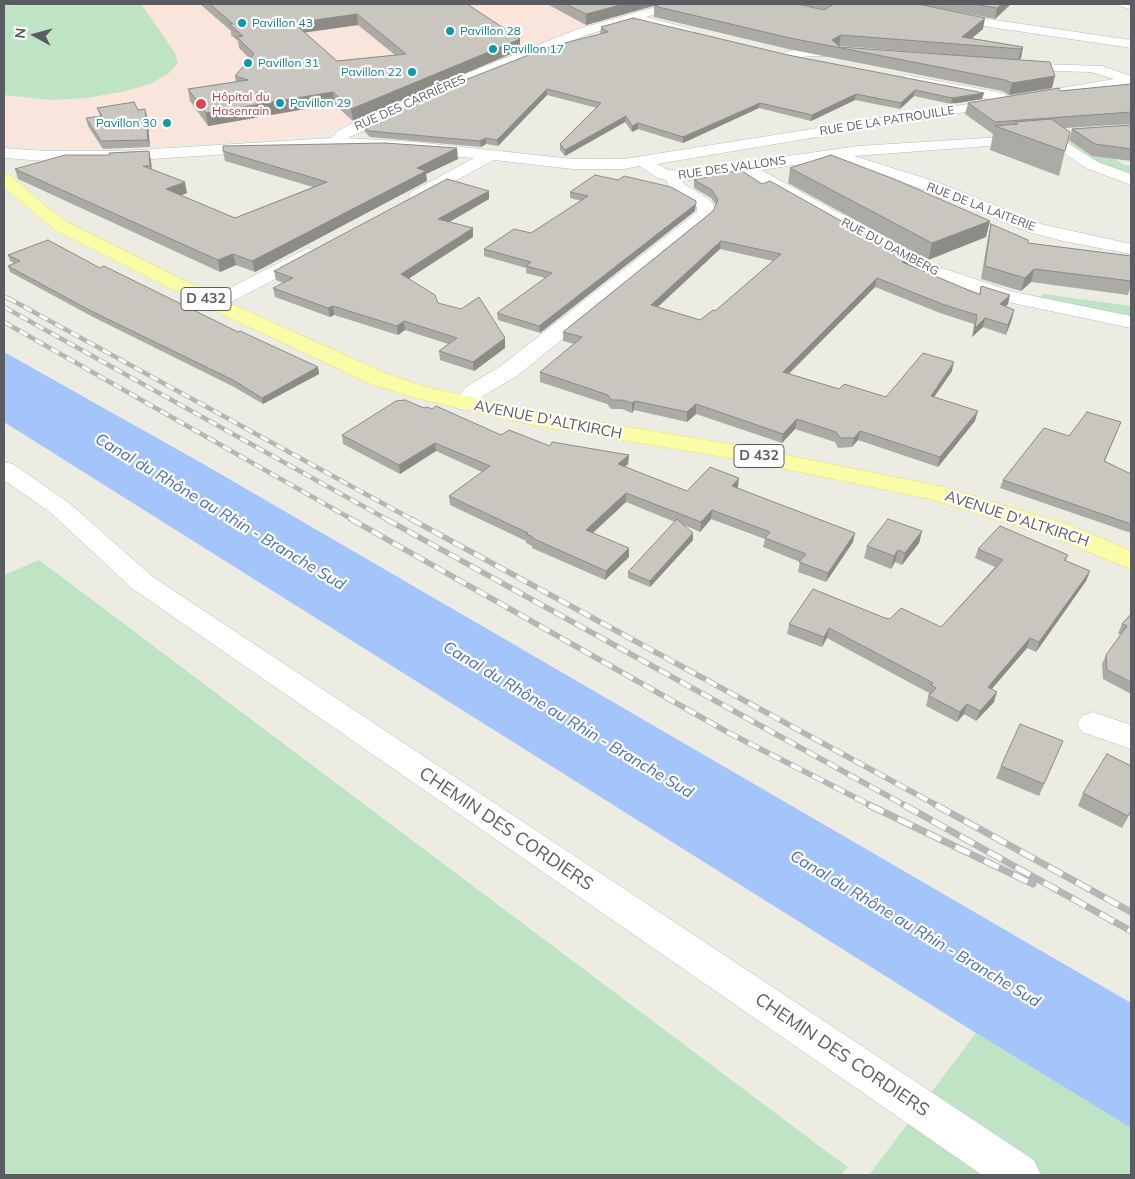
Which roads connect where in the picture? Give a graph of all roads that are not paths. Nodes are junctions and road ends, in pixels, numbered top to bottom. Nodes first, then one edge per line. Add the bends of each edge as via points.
1 (678, 4) edge
2 (1122, 4) edge
3 (1131, 6) edge
4 (632, 17) junction
5 (939, 17) edge
6 (696, 34) edge
7 (1131, 44) edge
8 (858, 52) edge
9 (836, 65) edge
10 (1002, 65) edge
11 (892, 76) edge
12 (1130, 80) edge
13 (1010, 101) junction
14 (1076, 134) edge
15 (1048, 136) junction
16 (336, 142) junction
17 (7, 154) edge
18 (834, 154) junction
19 (46, 156) junction
20 (490, 156) junction
21 (644, 162) junction
22 (746, 168) junction
23 (4, 169) edge
24 (672, 176) junction
25 (4, 178) edge
26 (1131, 180) edge
27 (401, 205) edge
28 (323, 246) edge
29 (1131, 250) edge
30 (215, 303) junction
31 (1131, 322) edge
32 (464, 403) junction
33 (4, 469) edge
34 (1131, 560) edge
35 (1094, 724) dead end
36 (1131, 737) edge
37 (1020, 1175) edge

1 - 4 street, RUE DES CARRIÈRES
2 - 3 street
4 - 6 street
4 - 16 street, RUE DES CARRIÈRES via 582,32 465,79 354,128
5 - 7 street
8 - 9 street via 783,54
10 - 12 street via 1097,69
11 - 13 street via 982,92
12 - 13 street, RUE DE LA PATROUILLE
13 - 21 street, RUE DE LA PATROUILLE
14 - 15 street, RUE DES VALLONS
15 - 18 street, RUE DES VALLONS
15 - 26 street via 1092,165
16 - 19 street via 160,155
16 - 20 street
17 - 19 street
18 - 22 street, RUE DES VALLONS
18 - 29 street, RUE DE LA LAITERIE via 931,186 1035,228
19 - 23 street via 17,162
20 - 21 street via 572,164
20 - 27 street
21 - 24 street, RUE DES VALLONS via 658,172
22 - 24 street, RUE DES VALLONS
22 - 31 street, RUE DU DAMBERG via 929,270 1010,297
24 - 32 street via 678,187 704,204 705,214 509,371 475,391
25 - 30 main road, AVENUE D'ALTKIRCH / D 432 via 61,226
28 - 30 street
30 - 32 main road, AVENUE D'ALTKIRCH / D 432 via 379,379
32 - 34 main road, AVENUE D'ALTKIRCH / D 432 via 625,435 747,454 934,492 1061,532
33 - 37 street, CHEMIN DES CORDIERS via 60,508 143,583
35 - 36 street

